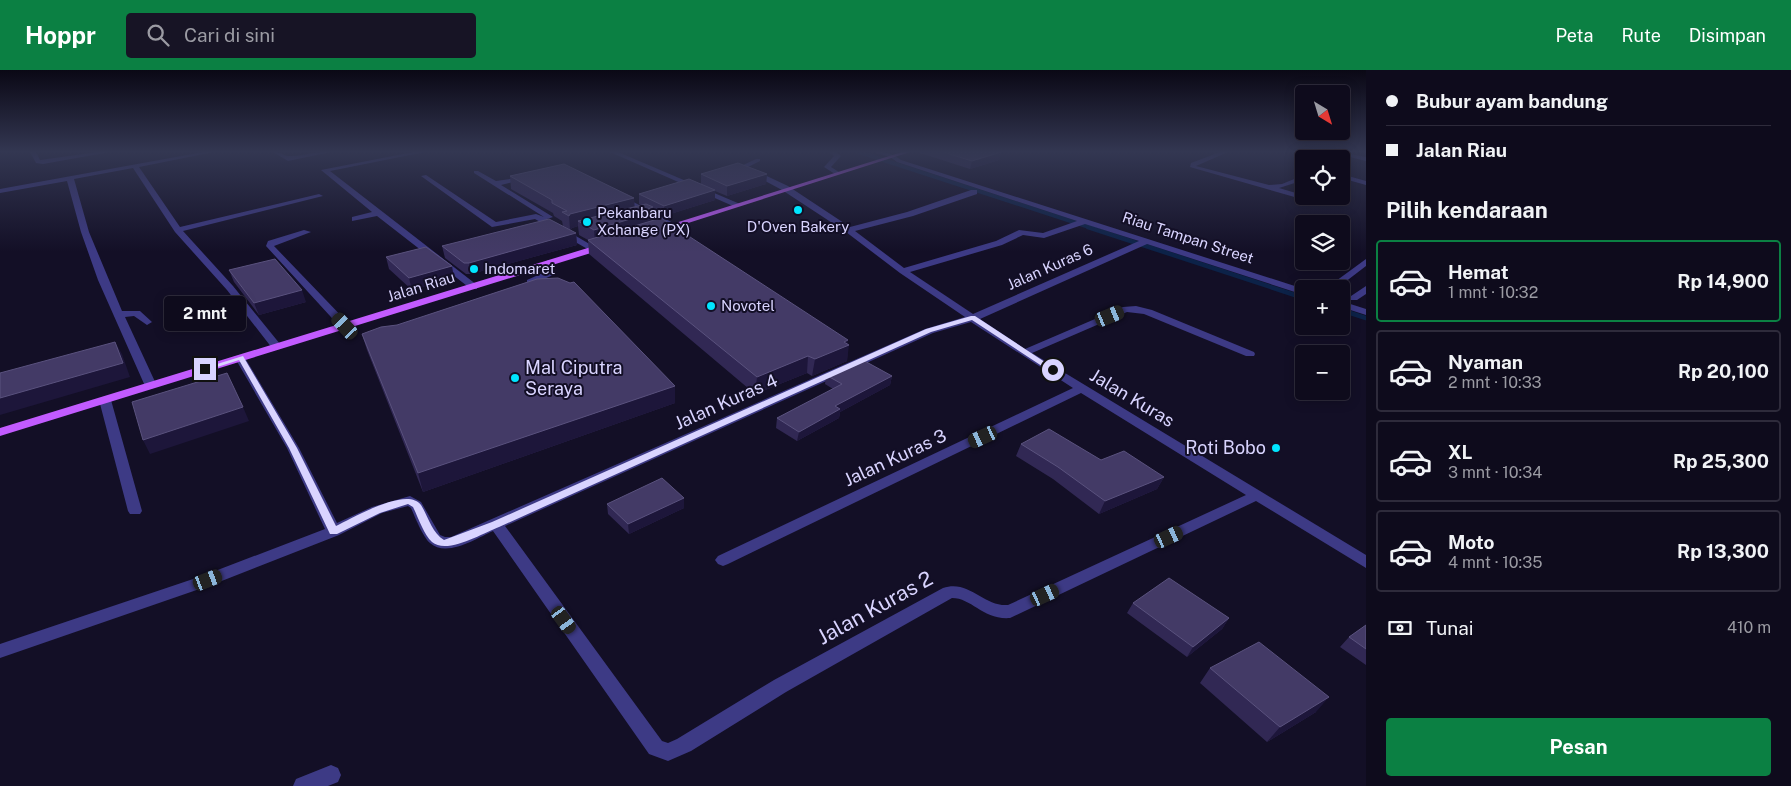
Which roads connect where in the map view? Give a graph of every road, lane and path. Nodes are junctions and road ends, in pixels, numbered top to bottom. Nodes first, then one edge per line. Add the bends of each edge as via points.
1 (30, 185) edge
2 (72, 185) edge
3 (148, 185) edge
4 (342, 185) edge
5 (438, 185) edge
6 (496, 185) edge
7 (692, 185) edge
8 (781, 185) edge
9 (795, 185) edge
10 (972, 185) edge
11 (1263, 185) edge
12 (1285, 185) edge
13 (1269, 187) junction
14 (786, 188) junction
15 (0, 191) edge
16 (609, 192) edge
17 (974, 192) dead end
18 (1295, 194) edge
19 (319, 196) dead end
20 (736, 204) junction
21 (648, 212) junction
22 (379, 213) junction
23 (630, 217) edge
24 (356, 219) dead end
25 (1081, 222) junction
26 (672, 225) junction
27 (178, 230) junction
28 (584, 230) edge
29 (849, 230) junction
30 (307, 232) dead end
31 (576, 232) junction
32 (646, 233) edge
33 (618, 242) edge
34 (1143, 243) junction
35 (597, 248) junction
36 (1366, 262) edge
37 (548, 264) junction
38 (903, 271) junction
39 (1342, 280) edge
40 (530, 282) edge
41 (474, 287) junction
42 (1295, 289) edge
43 (1366, 289) edge
44 (1354, 298) dead end
45 (1350, 307) edge
46 (1366, 312) edge
47 (117, 314) junction
48 (973, 318) junction
49 (147, 322) dead end
50 (345, 326) junction
51 (276, 346) junction
52 (1024, 352) junction
53 (1250, 354) dead end
54 (240, 358) junction
55 (152, 386) junction
56 (1082, 388) junction
57 (105, 400) junction
58 (0, 432) edge
59 (1258, 495) junction
60 (135, 511) dead end
61 (496, 524) junction
62 (334, 531) junction
63 (724, 560) dead end
64 (1366, 562) edge
65 (0, 650) edge
66 (331, 775) dead end
67 (304, 786) edge

1 - 15 street
2 - 47 street via 85,232
3 - 27 street
4 - 22 street
5 - 35 street via 495,225 536,216
6 - 31 street
7 - 20 street
8 - 14 street, Jalan Kuras
9 - 14 main road
10 - 25 street, Riau Tampan Street
11 - 13 street
12 - 13 street
13 - 18 street
14 - 20 main road
14 - 29 street, Jalan Kuras
16 - 21 street
17 - 29 street
19 - 27 street
20 - 26 main road
21 - 23 street
21 - 26 street
22 - 24 street
22 - 41 street
25 - 34 street, Riau Tampan Street
25 - 38 street via 1044,236 1022,232 999,243
26 - 32 main road
27 - 51 street
28 - 31 street
29 - 38 street, Jalan Kuras
30 - 50 street via 277,240 270,246
31 - 35 street
33 - 35 main road, Jalan Riau
34 - 42 street, Riau Tampan Street
34 - 48 street, Jalan Kuras 6
35 - 37 main road, Jalan Riau
36 - 39 street
37 - 40 street via 550,274
37 - 41 main road, Jalan Riau
38 - 48 street, Jalan Kuras
41 - 50 main road, Jalan Riau
43 - 44 street
45 - 46 street
47 - 49 street via 136,313
47 - 55 street
48 - 52 street, Jalan Kuras
48 - 61 street, Jalan Kuras 4 via 929,331
50 - 51 main road, Jalan Riau
51 - 54 main road, Jalan Riau
52 - 53 street via 1132,309 1148,312
52 - 56 street, Jalan Kuras
54 - 55 main road, Jalan Riau
54 - 62 street via 293,448
55 - 57 main road, Jalan Riau
56 - 59 street, Jalan Kuras
56 - 63 street, Jalan Kuras 3
57 - 58 main road, Jalan Riau
57 - 60 street
59 - 61 street, Jalan Kuras 2 via 1010,611 996,612 961,592 949,592 794,678 684,746 668,752 656,748
59 - 64 street, Jalan Kuras
61 - 62 street, Jalan Kuras 4 via 443,544 435,539 414,502 405,501 377,510
62 - 65 street via 208,580
66 - 67 street

